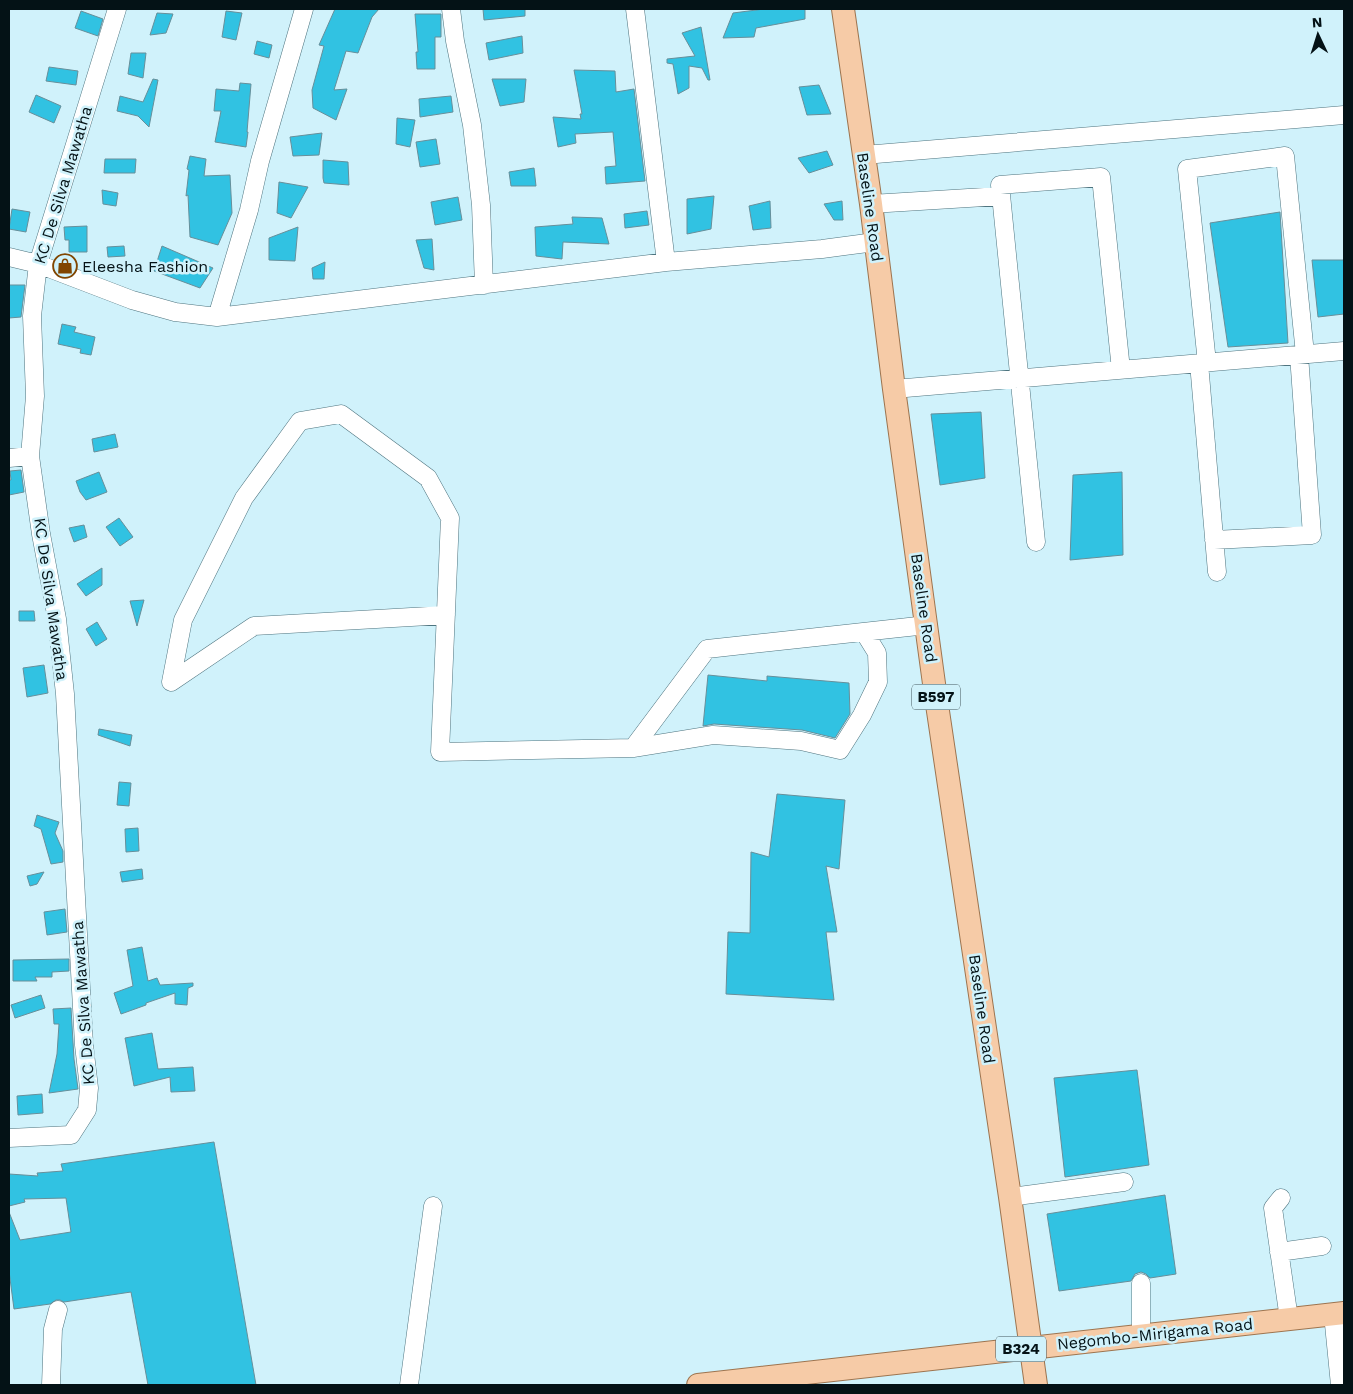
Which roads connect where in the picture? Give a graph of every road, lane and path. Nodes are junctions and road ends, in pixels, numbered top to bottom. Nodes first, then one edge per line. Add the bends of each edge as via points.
1 (117, 9) edge
2 (304, 9) edge
3 (451, 9) edge
4 (635, 9) edge
5 (843, 9) edge
6 (1344, 115) edge
7 (864, 155) junction
8 (1001, 196) junction
9 (871, 204) junction
10 (875, 242) junction
11 (9, 257) edge
12 (666, 262) junction
13 (38, 264) junction
14 (484, 285) junction
15 (217, 317) junction
16 (1344, 351) edge
17 (1302, 354) junction
18 (1203, 363) junction
19 (1121, 370) junction
20 (1019, 379) junction
21 (894, 389) junction
22 (30, 456) junction
23 (9, 458) edge
24 (1214, 540) junction
25 (1036, 542) dead end
26 (1217, 572) dead end
27 (446, 614) junction
28 (927, 625) junction
29 (864, 632) junction
30 (633, 748) junction
31 (9, 1138) edge
32 (1124, 1182) dead end
33 (1010, 1197) junction
34 (1281, 1198) dead end
35 (433, 1206) dead end
36 (1322, 1246) dead end
37 (1278, 1252) junction
38 (1141, 1283) dead end
39 (58, 1310) dead end
40 (1339, 1314) edge
41 (1289, 1319) junction
42 (1141, 1336) junction
43 (1031, 1348) junction
44 (50, 1385) edge
45 (409, 1385) edge
46 (698, 1385) edge
47 (1036, 1385) edge
48 (1340, 1385) edge

1 - 13 street, KC De Silva Mawatha
2 - 15 street
3 - 14 street via 472,125 481,205
4 - 12 street
5 - 7 main road, Baseline Road / B597
6 - 7 street
7 - 9 main road, Baseline Road / B597
8 - 9 street
8 - 19 street via 1000,185 1101,177
8 - 20 street
9 - 10 main road, Baseline Road / B597
10 - 12 street
10 - 21 main road, Baseline Road / B597
11 - 13 street
12 - 14 street
13 - 15 street via 132,300 175,312
13 - 22 street, KC De Silva Mawatha via 32,316 35,396
14 - 15 street
16 - 17 street
17 - 18 street
17 - 18 street via 1285,156 1188,169
17 - 24 street via 1312,535
18 - 19 street
18 - 24 street
19 - 20 street
20 - 21 street
20 - 25 street
21 - 28 main road, Baseline Road / B597
22 - 23 street
22 - 31 street, KC De Silva Mawatha via 57,619 65,694 89,1088 87,1110 71,1135
24 - 26 street
27 - 27 street via 450,518 428,478 341,414 300,421 244,498 182,620 171,682 254,626
27 - 30 street via 440,752
28 - 29 street
28 - 33 main road, Baseline Road / B597
29 - 30 street via 707,649
29 - 30 street via 876,653 878,682 840,750 801,741 713,735
32 - 33 street
33 - 43 main road, Baseline Road / B597
34 - 37 street via 1273,1208
35 - 45 street
36 - 37 street
37 - 41 street
38 - 42 street
39 - 44 street via 53,1328
40 - 41 main road, Negombo-Mirigama Road / B324
40 - 48 street
41 - 42 main road, Negombo-Mirigama Road / B324
42 - 43 main road, Negombo-Mirigama Road / B324
43 - 46 main road, Negombo-Mirigama Road / B324
43 - 47 main road, Baseline Road / B597

